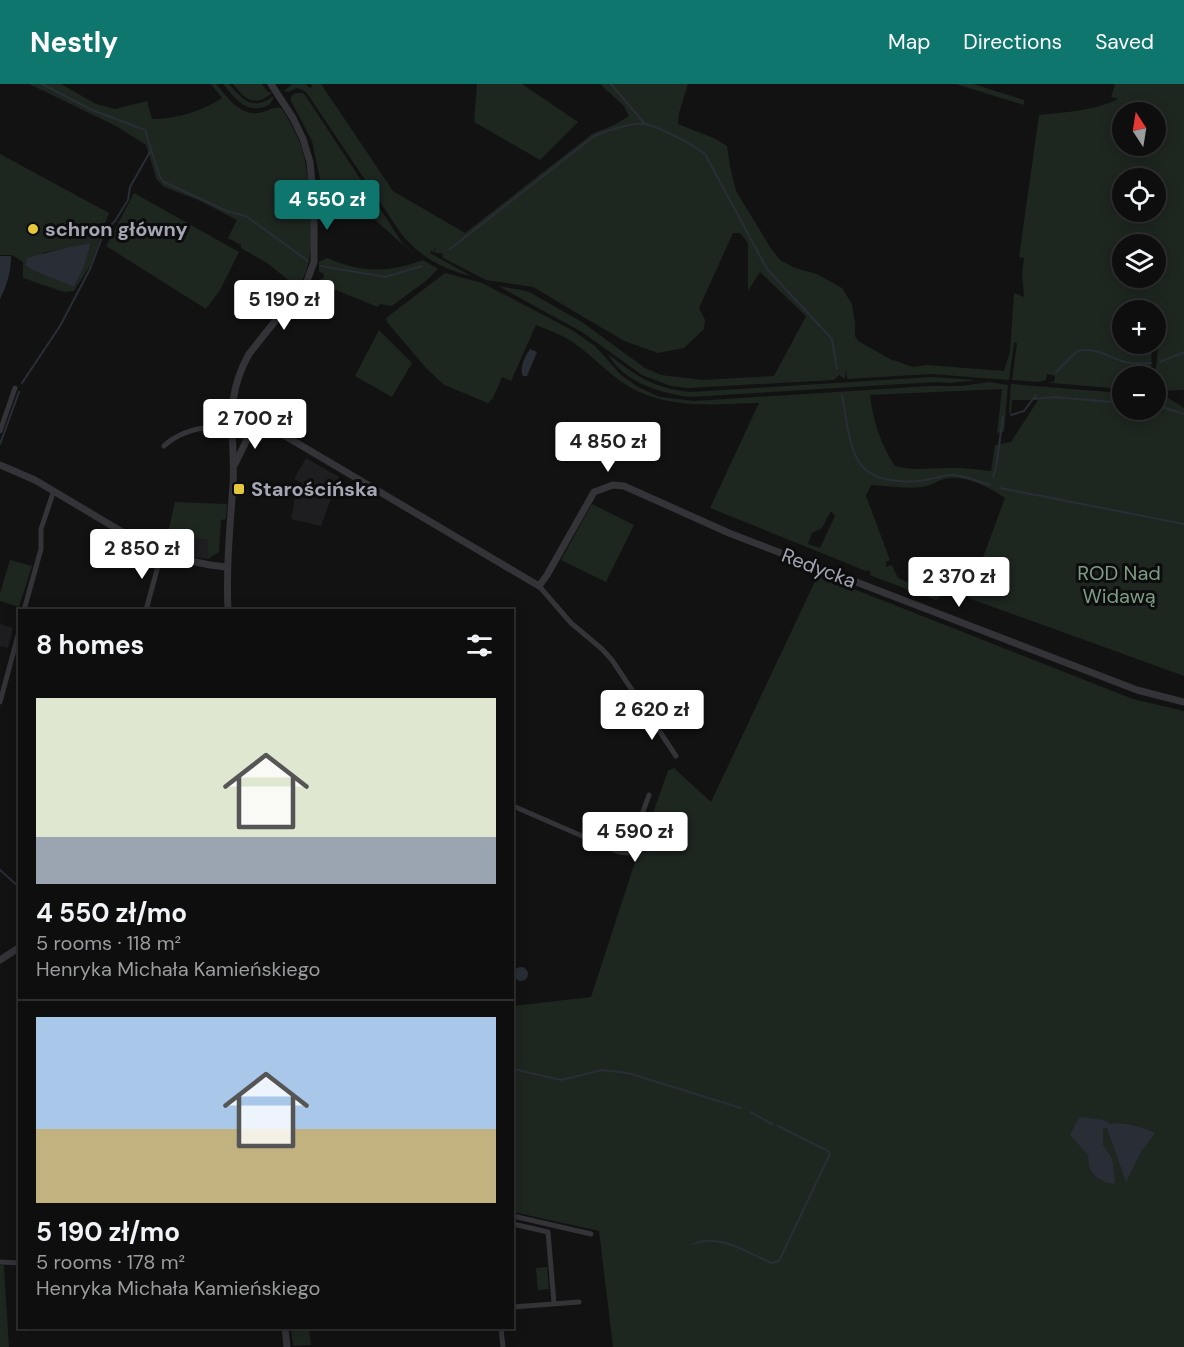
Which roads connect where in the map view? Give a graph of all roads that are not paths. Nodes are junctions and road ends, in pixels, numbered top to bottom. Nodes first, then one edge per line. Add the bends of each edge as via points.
1 (271, 84) edge
2 (15, 388) dead end
3 (231, 417) junction
4 (255, 423) junction
5 (0, 431) edge
6 (232, 434) junction
7 (164, 446) dead end
8 (0, 465) edge
9 (234, 466) junction
10 (53, 493) junction
11 (161, 555) junction
12 (226, 567) junction
13 (539, 586) junction
14 (24, 609) edge
15 (146, 609) edge
16 (228, 609) edge
17 (18, 635) edge
18 (0, 702) edge
19 (1184, 702) edge
20 (676, 756) dead end
21 (649, 795) dead end
22 (514, 806) edge
23 (18, 948) edge
24 (0, 960) edge
25 (514, 1216) edge
26 (514, 1224) edge
27 (591, 1234) dead end
28 (0, 1262) edge
29 (18, 1263) edge
30 (579, 1302) dead end
31 (554, 1304) junction
32 (514, 1307) edge
33 (285, 1329) edge
34 (501, 1329) edge
35 (287, 1347) edge
36 (502, 1347) edge

1 - 3 street via 297,125 310,162 314,262 307,281 242,367 233,393
2 - 5 street
3 - 4 street
3 - 6 street
4 - 9 street
4 - 13 street via 275,430
6 - 7 street via 201,429
6 - 9 street
8 - 10 street
9 - 12 street
10 - 11 street
10 - 14 street
11 - 12 street
11 - 15 street
12 - 16 street
13 - 19 street, Redycka via 594,492 613,485 624,486 834,574 1137,690
13 - 20 street via 612,660
17 - 18 street
21 - 22 street via 628,853
23 - 24 street
25 - 27 street
26 - 31 street via 548,1232
28 - 29 street
30 - 31 street
31 - 32 street
33 - 35 street
34 - 36 street

